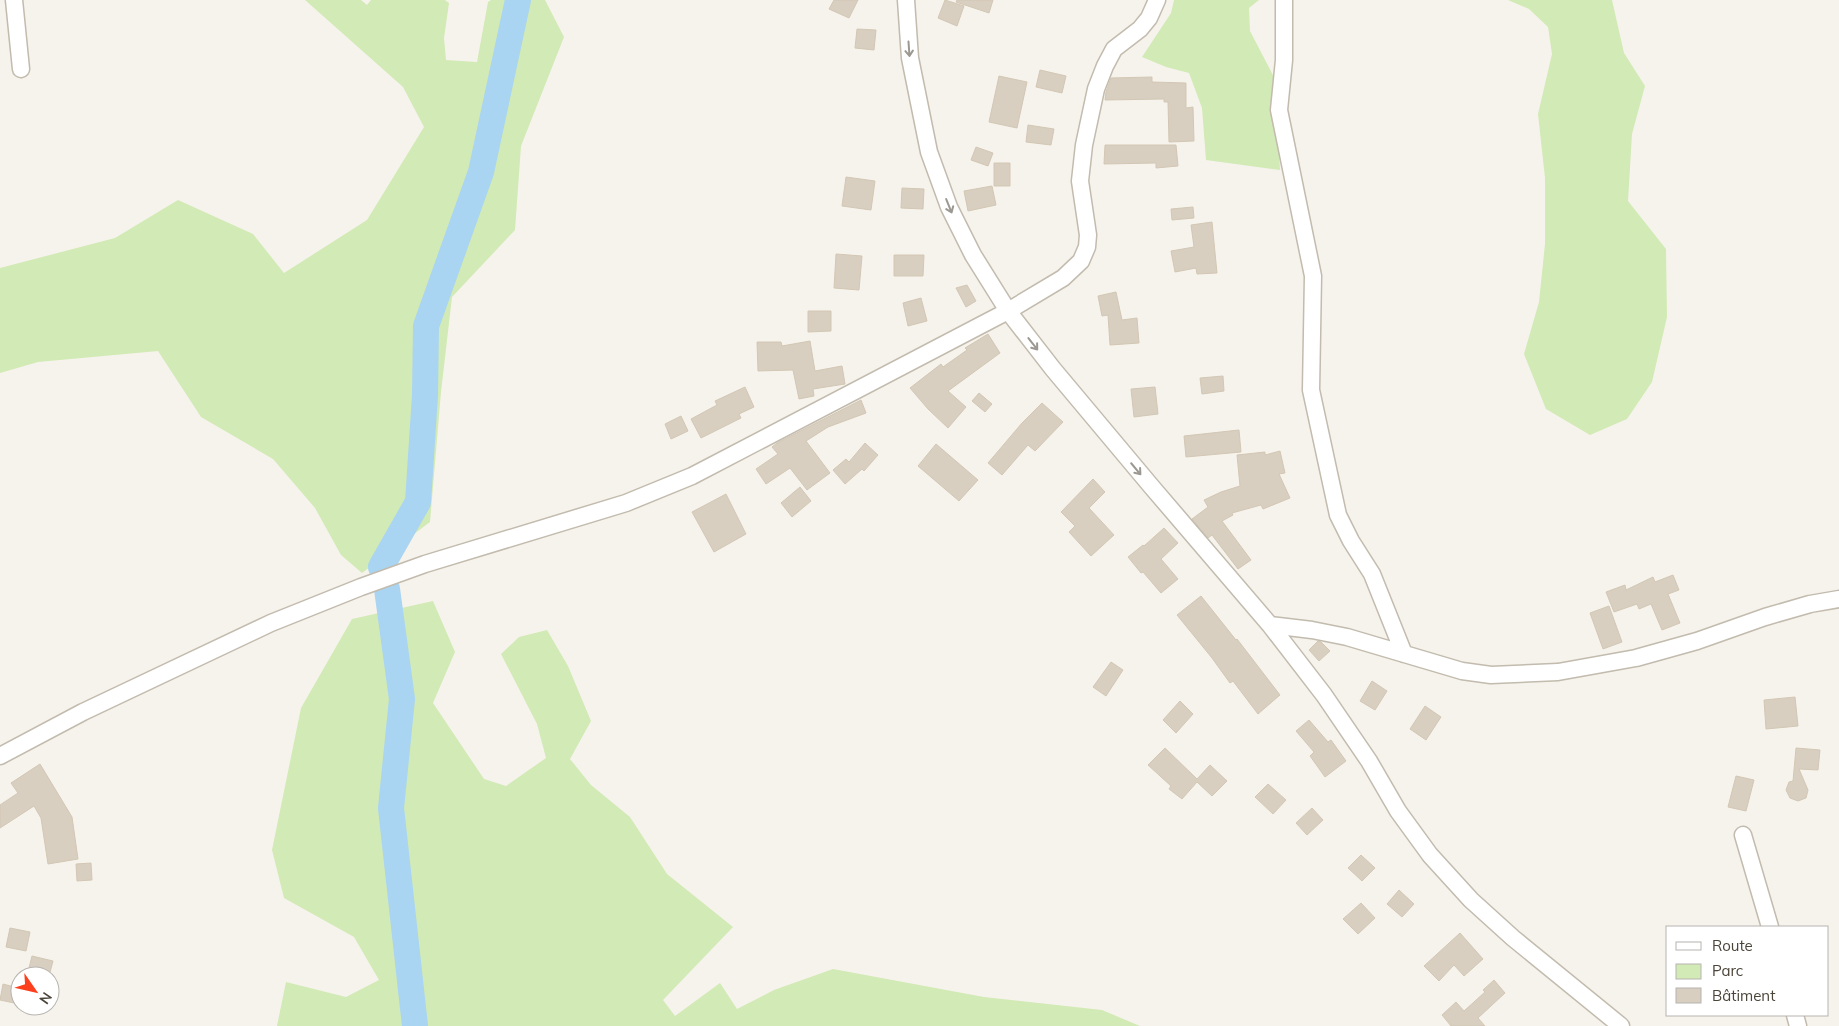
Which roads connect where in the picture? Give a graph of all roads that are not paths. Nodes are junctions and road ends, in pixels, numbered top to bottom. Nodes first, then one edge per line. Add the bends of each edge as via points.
1 (14, 0) edge
2 (906, 0) edge
3 (1157, 0) edge
4 (1284, 0) edge
5 (21, 69) dead end
6 (1008, 311) junction
7 (1839, 599) edge
8 (1270, 624) junction
9 (1404, 654) junction
10 (0, 756) edge
11 (1743, 835) dead end
12 (1770, 926) edge
13 (1621, 1026) edge

1 - 5 street
2 -> 6 street via 910,58 929,152 949,208 973,255
3 - 6 street via 1140,29 1114,49 1096,89 1080,181 1088,235 1081,261 1063,278
4 - 9 street via 1284,60 1279,110 1313,276 1311,390 1338,515 1372,574
6 -> 8 street via 1138,472
6 - 10 street via 692,476 626,504 426,564 352,590 271,623
7 - 9 street via 1765,617 1636,658 1558,672 1491,675 1462,671
8 - 9 street via 1347,637
8 - 13 street via 1324,695 1430,855 1471,900
11 - 12 street

